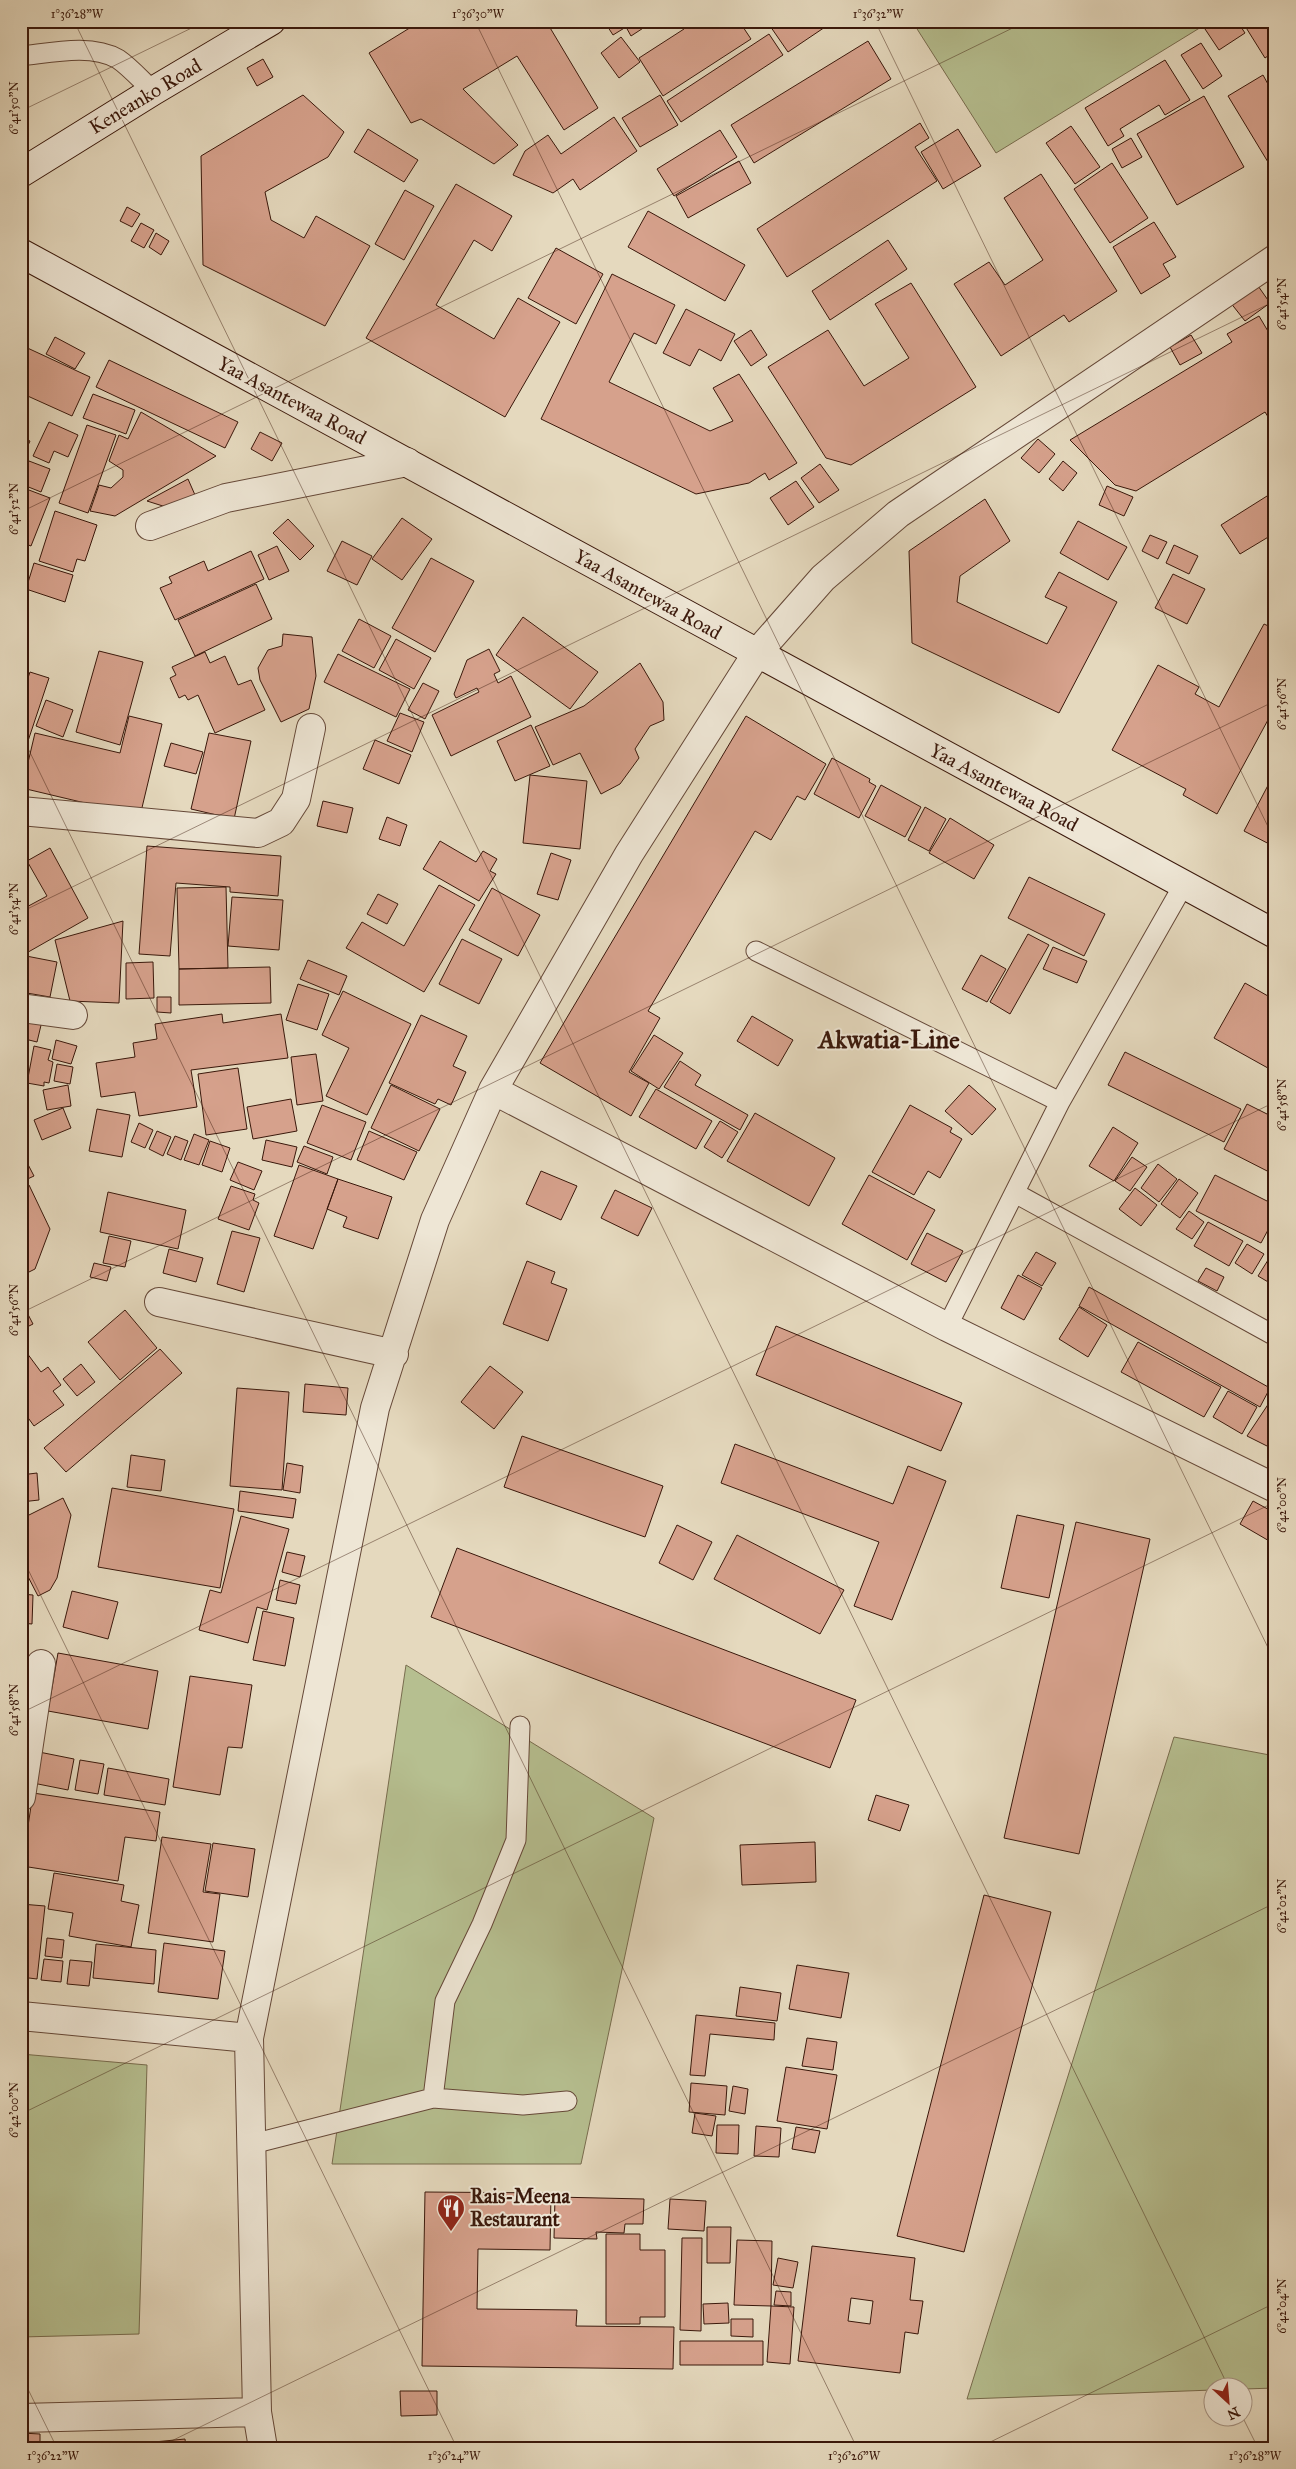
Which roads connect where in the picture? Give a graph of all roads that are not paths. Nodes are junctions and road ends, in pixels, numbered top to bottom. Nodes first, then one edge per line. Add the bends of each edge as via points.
1 (271, 21) edge
2 (21, 56) edge
3 (153, 91) junction
4 (21, 173) edge
5 (21, 253) edge
6 (1275, 259) edge
7 (407, 462) junction
8 (150, 526) dead end
9 (757, 653) junction
10 (311, 728) dead end
11 (21, 811) edge
12 (1184, 884) junction
13 (1275, 934) edge
14 (756, 951) dead end
15 (21, 1008) edge
16 (73, 1015) dead end
17 (493, 1090) junction
18 (1060, 1102) junction
19 (1015, 1193) junction
20 (159, 1302) dead end
21 (947, 1327) junction
22 (1275, 1336) edge
23 (394, 1354) junction
24 (1275, 1488) edge
25 (40, 1664) dead end
26 (520, 1726) dead end
27 (21, 1797) edge
28 (21, 2016) edge
29 (250, 2038) junction
30 (433, 2098) junction
31 (567, 2101) dead end
32 (252, 2144) junction
33 (257, 2412) junction
34 (21, 2418) edge
35 (263, 2448) edge

1 - 3 street, Keneanko Road
2 - 3 lane via 64,51 94,52 117,59
3 - 4 street, Keneanko Road
5 - 7 street, Yaa Asantewaa Road
6 - 9 street via 898,514 823,578
7 - 8 street via 226,498
7 - 9 street, Yaa Asantewaa Road
9 - 12 street, Yaa Asantewaa Road
9 - 17 street via 629,854
10 - 11 street via 296,799 280,822 258,833
12 - 13 street, Yaa Asantewaa Road
12 - 18 lane
14 - 18 lane
15 - 16 street
17 - 21 street
17 - 23 street via 435,1220
18 - 19 lane
19 - 21 lane
19 - 22 lane
20 - 23 street
21 - 24 street
23 - 29 street via 375,1408
25 - 27 street
26 - 30 lane via 516,1840 482,1924 444,2001
28 - 29 street
29 - 32 street
30 - 31 lane via 523,2105
30 - 32 lane
32 - 33 street
33 - 34 street
33 - 35 street

